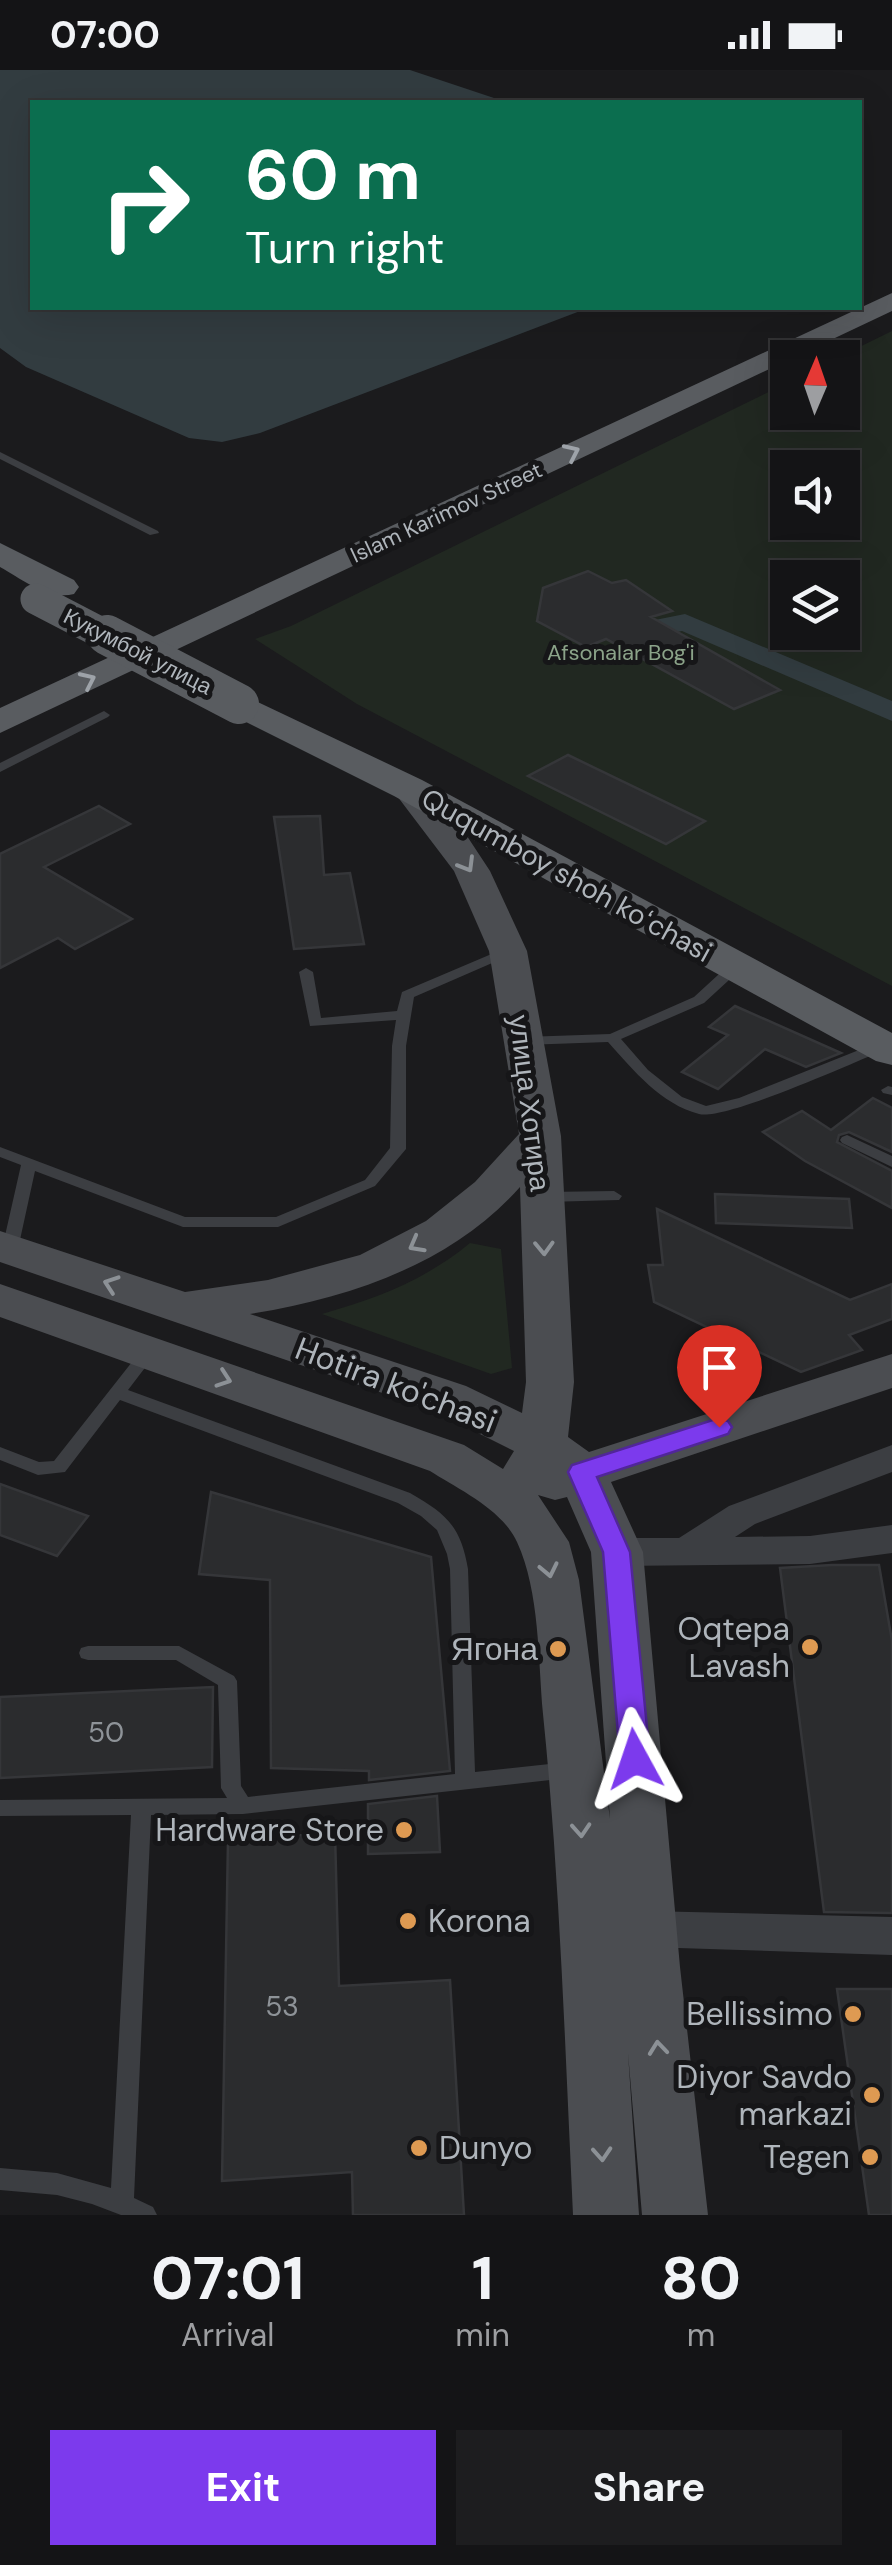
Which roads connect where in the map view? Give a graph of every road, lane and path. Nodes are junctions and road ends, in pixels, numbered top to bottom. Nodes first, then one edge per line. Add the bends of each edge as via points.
1 (892, 273) edge
2 (862, 287) edge
3 (892, 301) edge
4 (814, 310) edge
5 (0, 455) edge
6 (154, 533) dead end
7 (0, 553) edge
8 (0, 578) edge
9 (49, 593) junction
10 (71, 654) dead end
11 (252, 698) junction
12 (104, 715) dead end
13 (0, 722) edge
14 (0, 768) edge
15 (408, 788) junction
16 (508, 951) junction
17 (736, 966) junction
18 (306, 972) dead end
19 (402, 1015) junction
20 (612, 1038) junction
21 (524, 1041) junction
22 (889, 1059) edge
23 (540, 1136) junction
24 (847, 1140) dead end
25 (0, 1152) edge
26 (892, 1162) edge
27 (29, 1164) junction
28 (614, 1196) dead end
29 (542, 1197) junction
30 (5, 1248) edge
31 (0, 1300) edge
32 (178, 1306) junction
33 (149, 1352) junction
34 (892, 1371) edge
35 (118, 1393) junction
36 (0, 1453) edge
37 (562, 1458) junction
38 (892, 1458) edge
39 (510, 1499) junction
40 (892, 1539) edge
41 (616, 1552) junction
42 (685, 1552) junction
43 (88, 1653) dead end
44 (577, 1769) junction
45 (465, 1781) junction
46 (140, 1806) junction
47 (243, 1806) junction
48 (0, 1808) edge
49 (647, 1930) junction
50 (892, 1936) edge
51 (0, 2179) edge
52 (122, 2203) junction
53 (144, 2215) edge
54 (606, 2215) edge
55 (675, 2215) edge

1 - 2 main road
13 -> 3 main road, Islam Karimov Street
4 - 10 main road, Islam Karimov Street
5 - 6 lane
7 - 9 main road
8 - 9 main road
9 - 11 main road, Кукумбой улица, bridge
11 - 15 main road, Ququmboy shoh koʻchasi
11 - 22 main road, Ququmboy shoh koʻchasi
12 - 14 lane
15 -> 16 main road, улица Хотира via 472,871
15 - 17 main road, Ququmboy shoh koʻchasi
16 - 19 lane via 407,995
16 - 21 main road, улица Хотира
17 - 20 lane via 699,1000
17 - 22 main road, Ququmboy shoh koʻchasi
18 - 19 lane via 315,1023
19 - 27 lane via 398,1150 370,1183 278,1222 183,1222
20 - 21 lane
20 - 22 lane via 654,1082 705,1111
21 - 23 main road, улица Хотира
23 - 29 main road, улица Хотира
23 -> 32 main road via 472,1209 397,1256 300,1291
24 - 26 lane
25 - 27 lane
27 - 30 lane
28 - 29 lane
29 -> 37 main road, улица Хотира via 550,1382
32 -> 30 main road, Hotira ko'chasi
31 - 33 main road, Hotira ko'chasi
32 - 37 main road, Hotira ko'chasi via 449,1398
33 - 35 lane
33 -> 39 main road, Hotira ko'chasi via 448,1458
34 - 37 main road
35 - 36 lane via 59,1467 38,1469
35 - 45 lane via 404,1498 443,1521 459,1569
37 - 39 main road
37 - 41 main road
38 - 42 street via 742,1515
39 -> 44 main road, Hotira ko'chasi via 543,1543 561,1628
40 - 42 street via 810,1550
41 - 42 street
41 - 49 main road
43 - 47 lane via 179,1653 227,1681 231,1788
44 - 45 lane
44 -> 54 main road, Hotira ko'chasi
45 - 47 lane
46 - 47 lane
46 - 48 lane
46 - 52 lane
49 - 50 street
55 -> 49 main road
51 - 52 lane via 36,2180
52 - 53 lane

